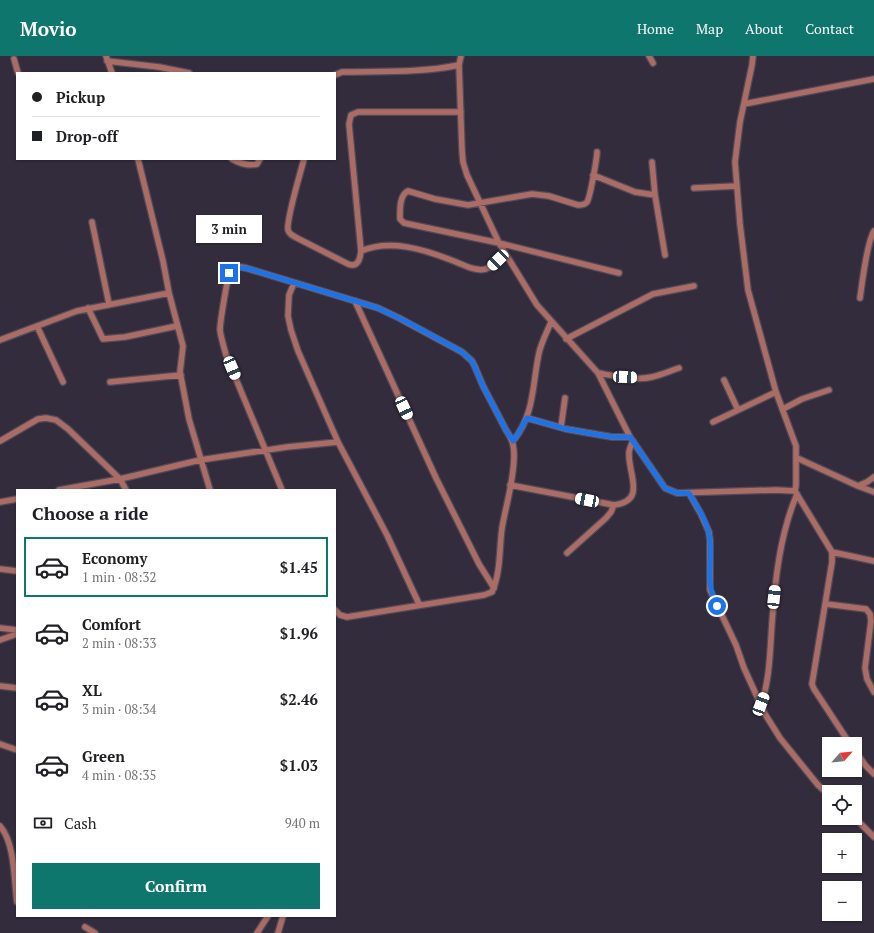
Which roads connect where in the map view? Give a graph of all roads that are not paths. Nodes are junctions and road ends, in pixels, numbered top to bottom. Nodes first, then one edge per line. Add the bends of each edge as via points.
1 (461, 56) edge
2 (649, 56) edge
3 (752, 56) edge
4 (14, 59) dead end
5 (106, 59) edge
6 (653, 63) dead end
7 (459, 65) junction
8 (18, 72) edge
9 (112, 72) edge
10 (184, 72) edge
11 (336, 75) edge
12 (874, 79) edge
13 (744, 104) junction
14 (460, 112) junction
15 (597, 152) dead end
16 (138, 160) edge
17 (234, 160) edge
18 (259, 160) edge
19 (304, 160) edge
20 (652, 162) dead end
21 (593, 176) junction
22 (737, 186) junction
23 (694, 188) dead end
24 (655, 195) junction
25 (480, 202) junction
26 (92, 222) dead end
27 (874, 231) edge
28 (499, 243) junction
29 (361, 251) junction
30 (505, 253) junction
31 (665, 255) dead end
32 (619, 272) dead end
33 (294, 283) junction
34 (694, 286) dead end
35 (169, 293) junction
36 (860, 298) dead end
37 (355, 301) junction
38 (109, 304) junction
39 (88, 308) junction
40 (551, 322) junction
41 (37, 326) junction
42 (177, 326) junction
43 (566, 339) junction
44 (0, 340) edge
45 (679, 368) dead end
46 (598, 373) junction
47 (181, 375) junction
48 (724, 380) dead end
49 (63, 382) dead end
50 (110, 382) dead end
51 (830, 390) dead end
52 (776, 392) junction
53 (565, 398) dead end
54 (783, 409) junction
55 (738, 410) junction
56 (527, 418) junction
57 (713, 422) dead end
58 (561, 427) junction
59 (632, 439) junction
60 (0, 441) edge
61 (513, 441) junction
62 (338, 442) junction
63 (266, 451) junction
64 (797, 458) junction
65 (200, 460) junction
66 (874, 477) edge
67 (120, 479) junction
68 (510, 486) junction
69 (858, 486) junction
70 (65, 489) edge
71 (125, 489) edge
72 (210, 489) edge
73 (282, 489) edge
74 (796, 492) junction
75 (874, 492) edge
76 (689, 493) junction
77 (16, 499) edge
78 (0, 502) edge
79 (614, 505) junction
80 (832, 552) junction
81 (567, 553) dead end
82 (874, 561) edge
83 (0, 569) edge
84 (16, 571) edge
85 (494, 588) junction
86 (419, 604) junction
87 (826, 604) junction
88 (336, 611) edge
89 (872, 613) edge
90 (0, 628) edge
91 (16, 630) edge
92 (16, 634) edge
93 (0, 640) edge
94 (0, 686) edge
95 (16, 688) edge
96 (873, 690) edge
97 (761, 704) junction
98 (845, 737) edge
99 (0, 744) edge
100 (16, 750) edge
101 (862, 761) edge
102 (874, 774) edge
103 (822, 789) edge
104 (862, 825) edge
105 (0, 826) edge
106 (874, 837) edge
107 (16, 894) edge
108 (267, 917) edge
109 (283, 917) edge
110 (85, 927) dead end
111 (95, 933) edge
112 (256, 933) edge
113 (278, 933) edge

1 - 7 street
2 - 6 street
3 - 13 street
4 - 8 street
5 - 9 street
5 - 10 street
7 - 11 street via 446,68 342,72
7 - 14 street
12 - 13 street
13 - 22 street via 735,162
14 - 25 street via 463,162
14 - 29 street via 358,112 350,115
15 - 21 street
16 - 35 street
17 - 18 street via 254,165
19 - 29 street via 288,231 291,235 350,265 358,262
20 - 24 street
21 - 24 street via 635,192
21 - 25 street via 587,202 583,205 532,194
22 - 23 street
22 - 52 street via 748,290
24 - 31 street
25 - 28 street
25 - 28 street via 468,205 407,192 402,196 400,219 404,223
26 - 38 street
27 - 36 street via 869,244
28 - 30 street
28 - 32 street
29 - 30 street via 383,246 405,246 443,256 477,270 490,267
30 - 40 street via 536,305
33 - 37 street
33 - 62 street via 289,294 290,330
33 - 63 street via 246,268 234,268 229,273 220,321 226,355
34 - 43 street via 653,294
35 - 38 street
35 - 42 street
37 - 61 street via 399,318 467,356 476,368
37 - 85 street via 436,478 479,564
38 - 39 street
39 - 41 street
39 - 42 street via 103,339
40 - 43 street
40 - 56 street via 539,352
41 - 44 street
41 - 49 street
42 - 47 street via 183,346
43 - 46 street
45 - 46 street via 643,378
46 - 59 street
47 - 50 street
47 - 65 street
48 - 55 street
51 - 54 street via 802,399
52 - 54 street
52 - 55 street
53 - 58 street
54 - 64 street via 796,446
55 - 57 street
56 - 58 street
56 - 61 street
58 - 59 street
59 - 76 street via 665,488 677,493
59 - 79 street via 628,452 634,492 623,504
60 - 67 street via 34,421 43,418 53,419 68,429
61 - 68 street
62 - 63 street
62 - 86 street via 387,535
63 - 65 street
63 - 73 street
64 - 69 street
64 - 74 street
65 - 67 street
65 - 72 street
66 - 69 street
67 - 70 street
67 - 71 street
68 - 79 street
68 - 85 street
69 - 75 street
74 - 76 street via 776,490
74 - 80 street
74 - 97 street via 780,555 766,686
76 - 97 street via 709,532 712,594
77 - 78 street
79 - 81 street via 606,518
80 - 82 street
80 - 87 street
83 - 84 street
85 - 86 street via 492,592 484,595
86 - 88 street via 347,617
87 - 89 street
87 - 98 street via 812,684
89 - 96 street via 865,668
90 - 91 street
92 - 93 street
94 - 95 street
97 - 103 street via 780,738
99 - 100 street
101 - 102 street
104 - 106 street
105 - 107 street via 7,838
108 - 112 street
109 - 113 street
110 - 111 street

